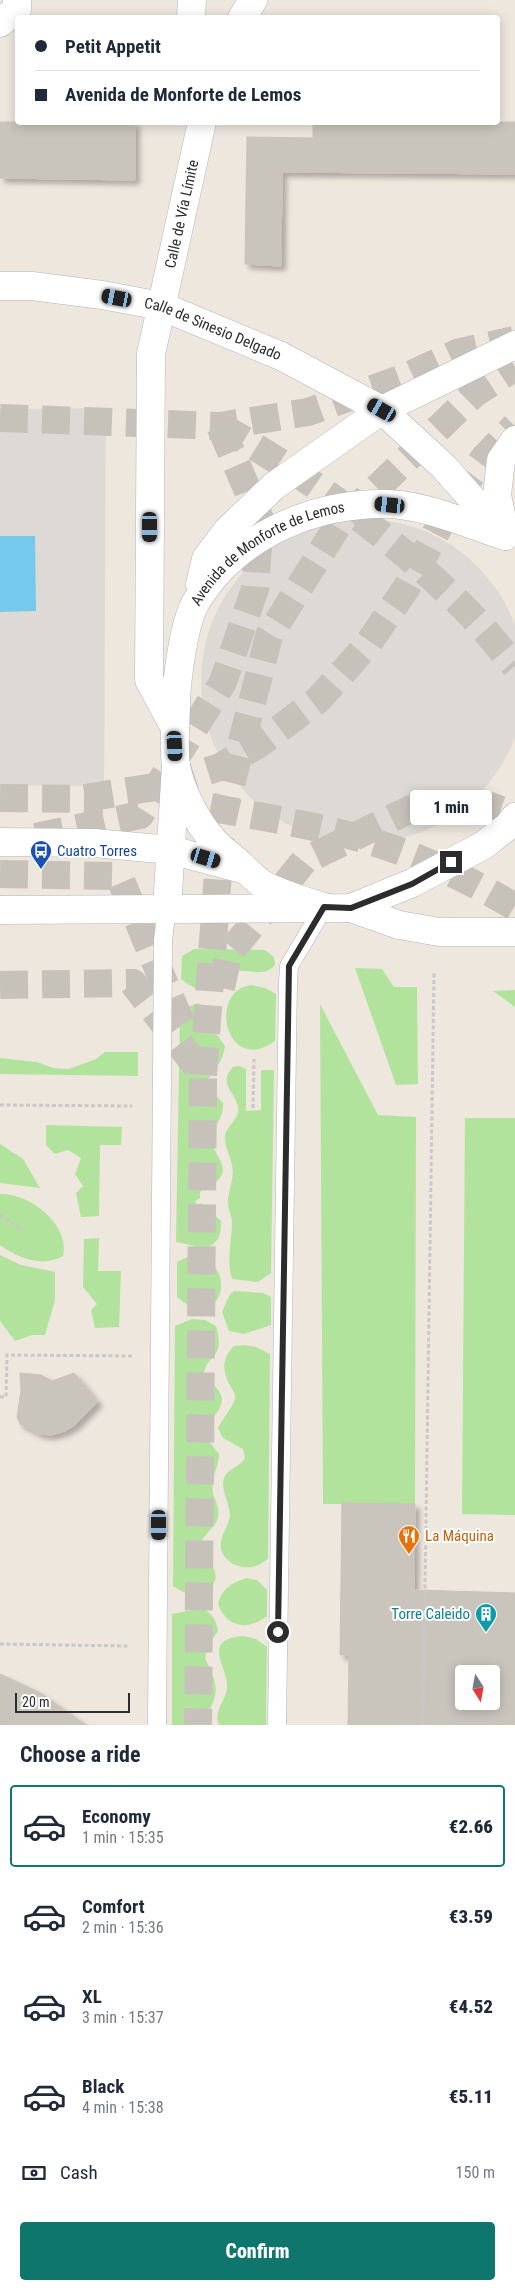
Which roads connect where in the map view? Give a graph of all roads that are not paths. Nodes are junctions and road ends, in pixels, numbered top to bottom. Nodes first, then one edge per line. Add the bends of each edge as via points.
1 (17, 0) edge
2 (192, 0) edge
3 (253, 0) edge
4 (191, 15) edge
5 (244, 15) edge
6 (0, 23) edge
7 (188, 125) edge
8 (201, 125) edge
9 (186, 185) junction
10 (0, 286) edge
11 (161, 306) junction
12 (515, 345) edge
13 (382, 410) junction
14 (515, 440) edge
15 (510, 541) edge
16 (195, 603) junction
17 (176, 728) junction
18 (176, 766) junction
19 (515, 816) edge
20 (0, 842) edge
21 (171, 850) junction
22 (246, 870) junction
23 (324, 907) junction
24 (167, 908) junction
25 (351, 908) junction
26 (0, 910) edge
27 (515, 932) edge
28 (157, 1725) edge
29 (277, 1725) edge

1 - 6 main road via 17,9
2 - 4 main road
3 - 5 main road
7 - 9 main road
8 - 9 main road, Calle de Vía Límite
9 - 11 main road, Calle de Vía Límite
10 - 11 main road, Calle de Sinesio Delgado via 32,286
11 - 13 main road, Calle de Sinesio Delgado via 281,356
11 - 17 main road, Calle de Vía Límite via 151,354 149,680
12 - 13 main road
13 - 15 main road via 444,467
13 - 16 main road via 274,486 227,531 206,559
14 - 15 main road via 500,460 497,495
15 - 16 main road, Avenida de Monforte de Lemos via 418,508 376,504 333,508 292,520 254,541 221,569
16 - 17 main road, Avenida de Monforte de Lemos via 183,643 177,685
17 - 18 main road, Avenida de Monforte de Lemos
18 - 21 main road, Avenida de Monforte de Lemos
18 - 22 main road, Avenida de Monforte de Lemos via 189,804 212,840
19 - 25 main road, Avenida de Monforte de Lemos via 508,826 484,845 412,884
20 - 21 main road, Avenida de Monforte de Lemos via 94,843
21 - 22 main road, Avenida de Monforte de Lemos
21 - 24 main road, Avenida de Monforte de Lemos
22 - 23 main road, Avenida de Monforte de Lemos via 262,884
23 - 24 main road, Avenida de Monforte de Lemos
23 - 25 main road, Avenida de Monforte de Lemos
23 - 29 lane via 289,966 288,981
24 - 26 main road, Avenida de Monforte de Lemos
24 - 28 lane via 163,957
25 - 27 main road, Avenida de Monforte de Lemos via 399,925 439,932

